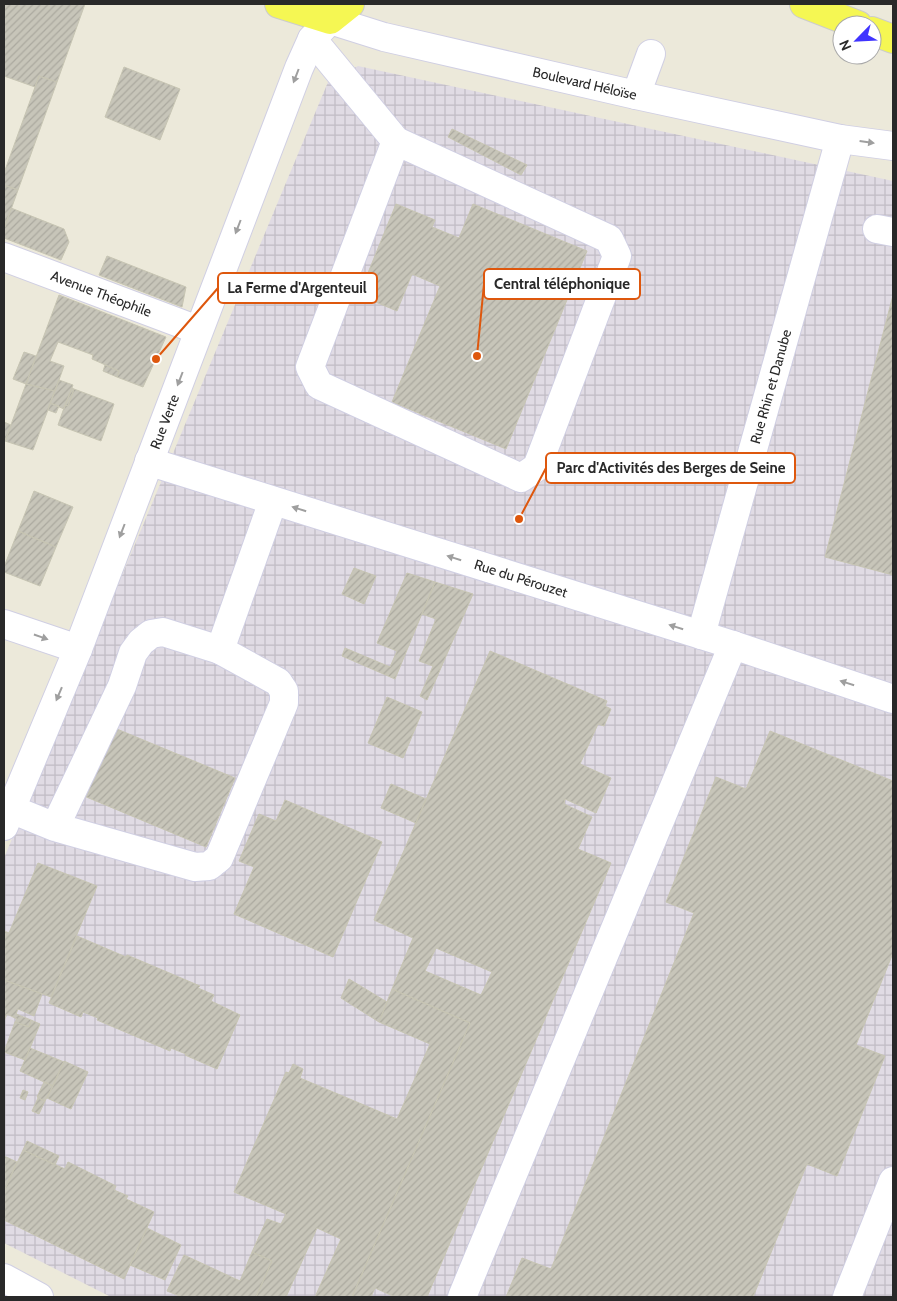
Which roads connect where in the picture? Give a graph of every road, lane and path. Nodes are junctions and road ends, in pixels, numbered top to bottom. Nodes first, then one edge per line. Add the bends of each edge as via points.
1 (279, 4) edge
2 (804, 4) edge
3 (832, 15) edge
4 (331, 21) edge
5 (651, 54) dead end
6 (636, 95) junction
7 (840, 138) junction
8 (396, 141) junction
9 (893, 146) edge
10 (4, 257) edge
11 (198, 330) junction
12 (148, 461) junction
13 (272, 500) junction
14 (4, 624) edge
15 (701, 636) junction
16 (733, 645) junction
17 (78, 649) junction
18 (220, 650) junction
19 (893, 699) edge
20 (7, 818) edge
21 (55, 827) junction
22 (893, 1180) edge
23 (4, 1278) edge
24 (39, 1297) edge
25 (462, 1297) edge
26 (847, 1297) edge

1 - 4 main road, Boulevard Héloïse
2 - 3 main road
4 - 6 street, Boulevard Héloïse
4 - 8 street
4 -> 11 street, Rue Verte via 299,68
5 - 6 street
6 - 7 street, Boulevard Héloïse
7 -> 9 street, Boulevard Héloïse
7 - 15 street, Rue Rhin et Danube
8 - 8 street via 310,367 320,385 521,478 537,467 617,256 610,240
10 - 11 street, Avenue Théophile
11 -> 12 street, Rue Verte
12 - 13 street, Rue du Pérouzet
12 -> 17 street, Rue Verte
15 -> 13 street, Rue du Pérouzet
13 - 18 street
14 -> 17 street
15 - 16 street, Rue du Pérouzet
19 -> 16 street, Rue du Pérouzet
16 - 25 street
17 -> 20 street, Rue Verte
18 - 21 street via 163,632 151,634 141,642 133,653 122,686
18 - 21 street via 278,682 284,691 284,703 219,858 208,866 195,867
20 - 21 street
22 - 26 street
23 - 24 street

